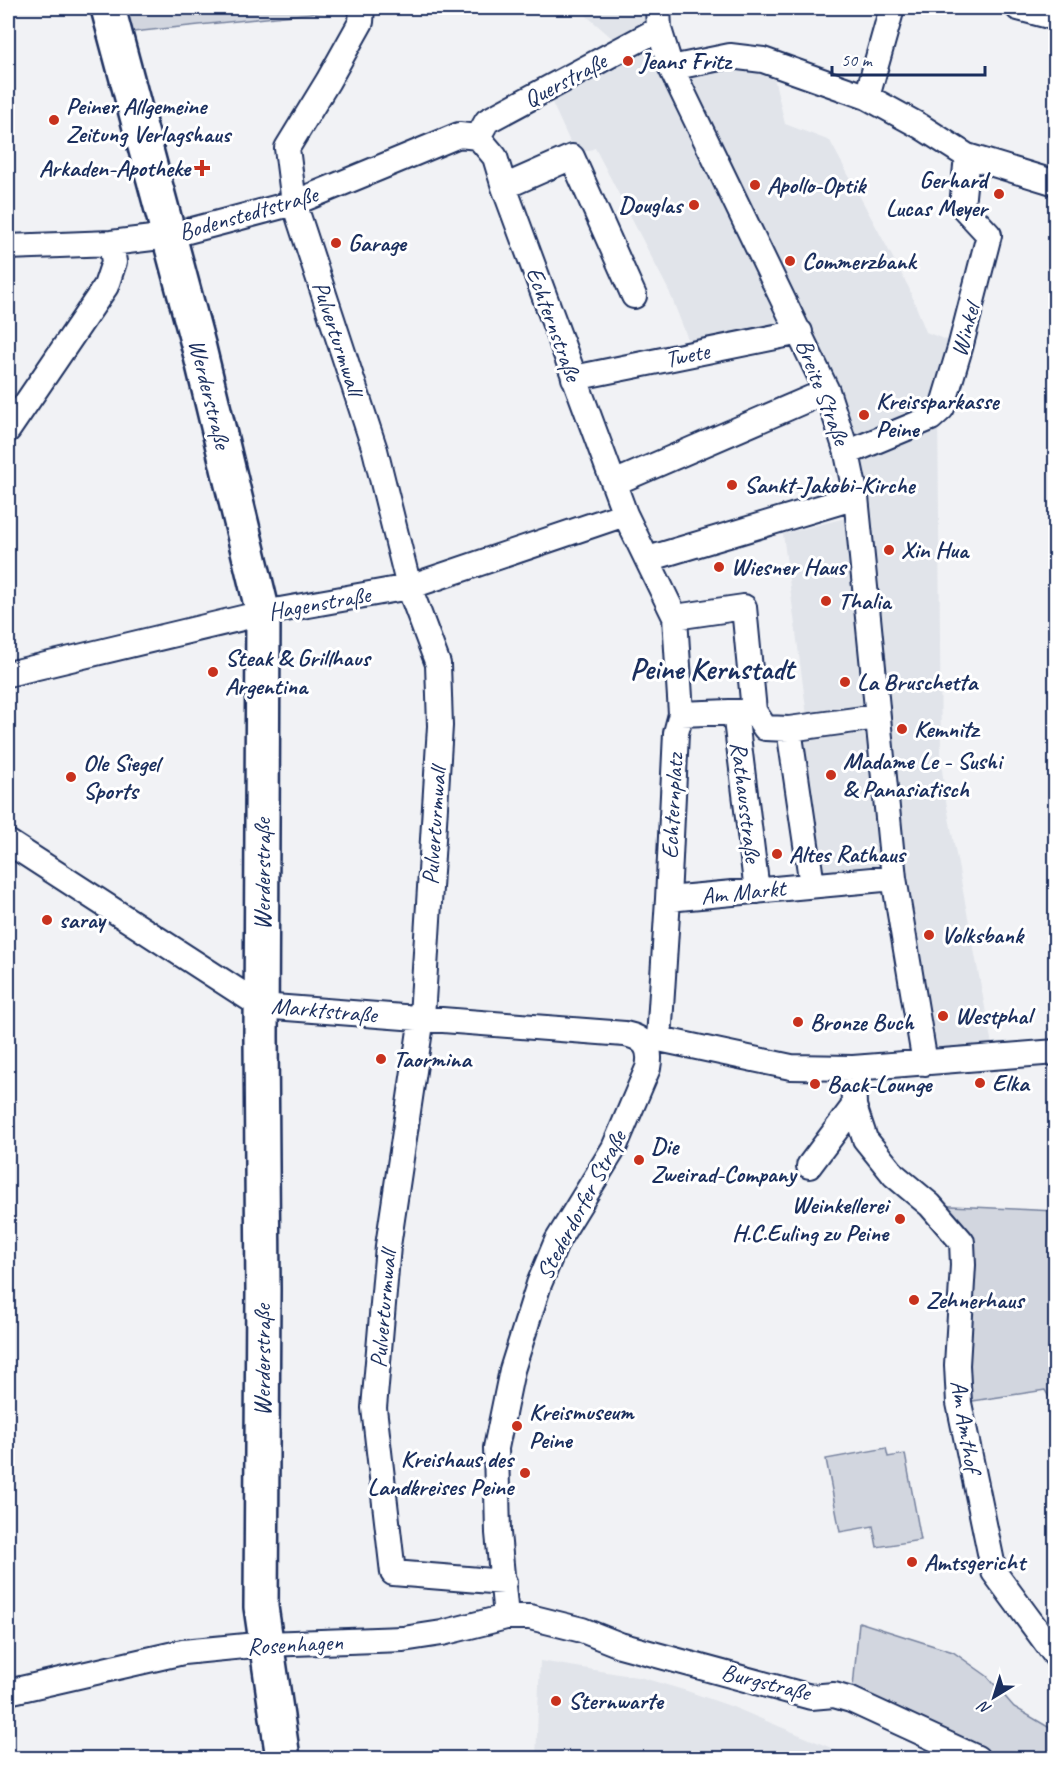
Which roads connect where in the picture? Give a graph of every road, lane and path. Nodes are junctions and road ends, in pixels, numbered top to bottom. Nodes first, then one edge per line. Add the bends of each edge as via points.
1 (108, 8) edge
2 (362, 8) edge
3 (892, 8) edge
4 (1017, 8) edge
5 (658, 18) edge
6 (1056, 18) edge
7 (671, 68) junction
8 (867, 97) junction
9 (478, 137) junction
10 (967, 156) junction
11 (1056, 183) edge
12 (504, 187) junction
13 (294, 204) junction
14 (169, 236) junction
15 (111, 243) junction
16 (8, 247) edge
17 (634, 296) dead end
18 (800, 332) junction
19 (574, 378) junction
20 (827, 391) junction
21 (8, 430) edge
22 (847, 453) junction
23 (614, 483) junction
24 (856, 497) junction
25 (625, 514) junction
26 (648, 559) junction
27 (408, 587) junction
28 (263, 613) junction
29 (675, 617) junction
30 (8, 674) edge
31 (744, 712) junction
32 (681, 714) junction
33 (877, 717) junction
34 (789, 729) junction
35 (8, 842) edge
36 (894, 878) junction
37 (812, 885) junction
38 (757, 891) junction
39 (668, 899) junction
40 (261, 1006) junction
41 (422, 1017) junction
42 (648, 1045) joint
43 (1056, 1052) edge
44 (926, 1063) junction
45 (853, 1068) junction
46 (854, 1106) junction
47 (809, 1166) dead end
48 (504, 1582) junction
49 (506, 1617) junction
50 (582, 1630) joint
51 (266, 1644) junction
52 (1056, 1656) edge
53 (8, 1692) edge
54 (283, 1758) edge
55 (977, 1758) edge

1 - 14 street, Werderstraße
2 - 13 street, Pulverturmwall via 361,22 286,148
3 - 8 street
4 - 6 street
5 - 7 street, Breite Straße
5 - 9 street, Querstraße via 487,121
7 - 8 street via 730,56 763,60
7 - 18 street, Breite Straße
8 - 10 street
9 - 12 street, Echternstraße via 495,157
9 - 13 street, Bodenstedtstraße via 459,135
10 - 11 street
10 - 22 street, Winkel via 962,206 989,235 942,408 931,418
12 - 17 street via 572,157
12 - 19 street, Echternstraße
13 - 14 street, Bodenstedtstraße
13 - 27 street, Pulverturmwall via 375,450
14 - 15 street, Bodenstedtstraße
14 - 28 street, Werderstraße
15 - 16 street, Bodenstedtstraße
15 - 21 street via 114,262 106,286
18 - 19 street, Twete
18 - 20 street, Breite Straße
19 - 23 street, Echternstraße
20 - 22 street, Breite Straße
20 - 23 street
22 - 24 street, Breite Straße
23 - 25 street, Echternstraße
24 - 26 street
24 - 33 street, Breite Straße
25 - 26 street, Echternplatz
25 - 27 street, Hagenstraße
26 - 29 street, Echternplatz
27 - 28 street, Hagenstraße
27 - 41 street, Pulverturmwall via 438,664 440,726
28 - 30 street, Hagenstraße
28 - 40 street, Werderstraße
29 - 31 street via 744,607
29 - 32 street, Echternplatz
31 - 32 street
31 - 34 street via 765,728
31 - 38 street, Rathausstraße
32 - 39 street, Echternplatz via 676,733
33 - 34 street
33 - 36 street, Breite Straße
34 - 37 street
35 - 40 street, Marktstraße
36 - 37 street, Am Markt
36 - 44 street
37 - 38 street, Am Markt
38 - 39 street, Am Markt
39 - 45 street, Am Markt via 659,1039 791,1067
40 - 41 street, Marktstraße
40 - 51 street, Werderstraße via 261,1607
41 - 42 street, Marktstraße via 625,1034 637,1036
41 - 48 street, Pulverturmwall via 388,1246 374,1408 393,1573
42 - 48 street, Stederdorfer Straße via 648,1068 614,1148 557,1241 512,1370 496,1448 498,1533
43 - 44 street, Am Markt
44 - 45 street, Am Markt
45 - 46 street, Am Amthof
46 - 47 street
46 - 52 street, Am Amthof via 865,1139 894,1175 930,1205 962,1242 959,1403 994,1572
48 - 49 street, Stederdorfer Straße
49 - 50 street, Rosenhagen via 530,1617
49 - 51 street, Rosenhagen via 403,1639
50 - 55 street, Burgstraße via 620,1645 811,1697 834,1695 851,1700
51 - 53 street, Rosenhagen via 183,1652
51 - 54 street, Werderstraße

